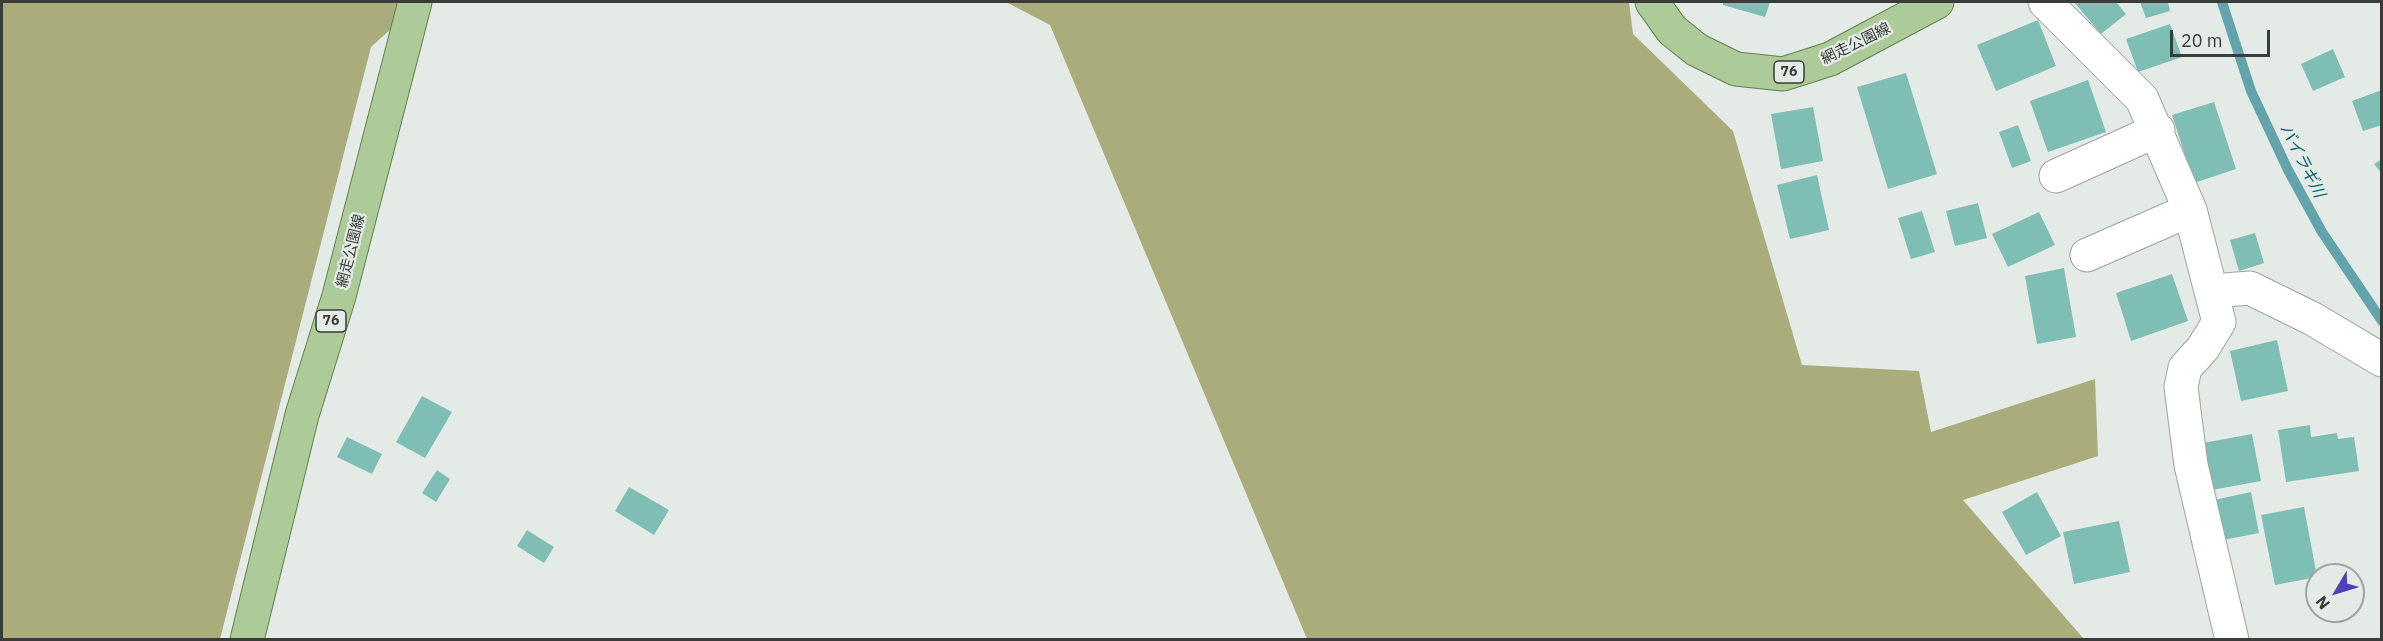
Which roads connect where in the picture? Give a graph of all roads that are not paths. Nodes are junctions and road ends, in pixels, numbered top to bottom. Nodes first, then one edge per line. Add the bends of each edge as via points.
1 (415, 2) edge
2 (1652, 2) edge
3 (1937, 2) edge
4 (2045, 2) edge
5 (2158, 130) junction
6 (2056, 176) dead end
7 (2190, 210) junction
8 (2087, 255) dead end
9 (2213, 291) junction
10 (2382, 360) edge
11 (247, 639) edge
12 (2232, 639) edge

1 - 11 main road, 網走公園線 / 76 via 339,296 302,415
2 - 3 main road, 網走公園線 / 76 via 1672,30 1697,50 1736,69 1783,74 1830,59
4 - 5 street via 2142,99
5 - 6 street
5 - 7 street
7 - 8 street
7 - 9 street
9 - 10 street via 2250,288
9 - 12 street via 2219,322 2185,368 2181,387 2191,465

